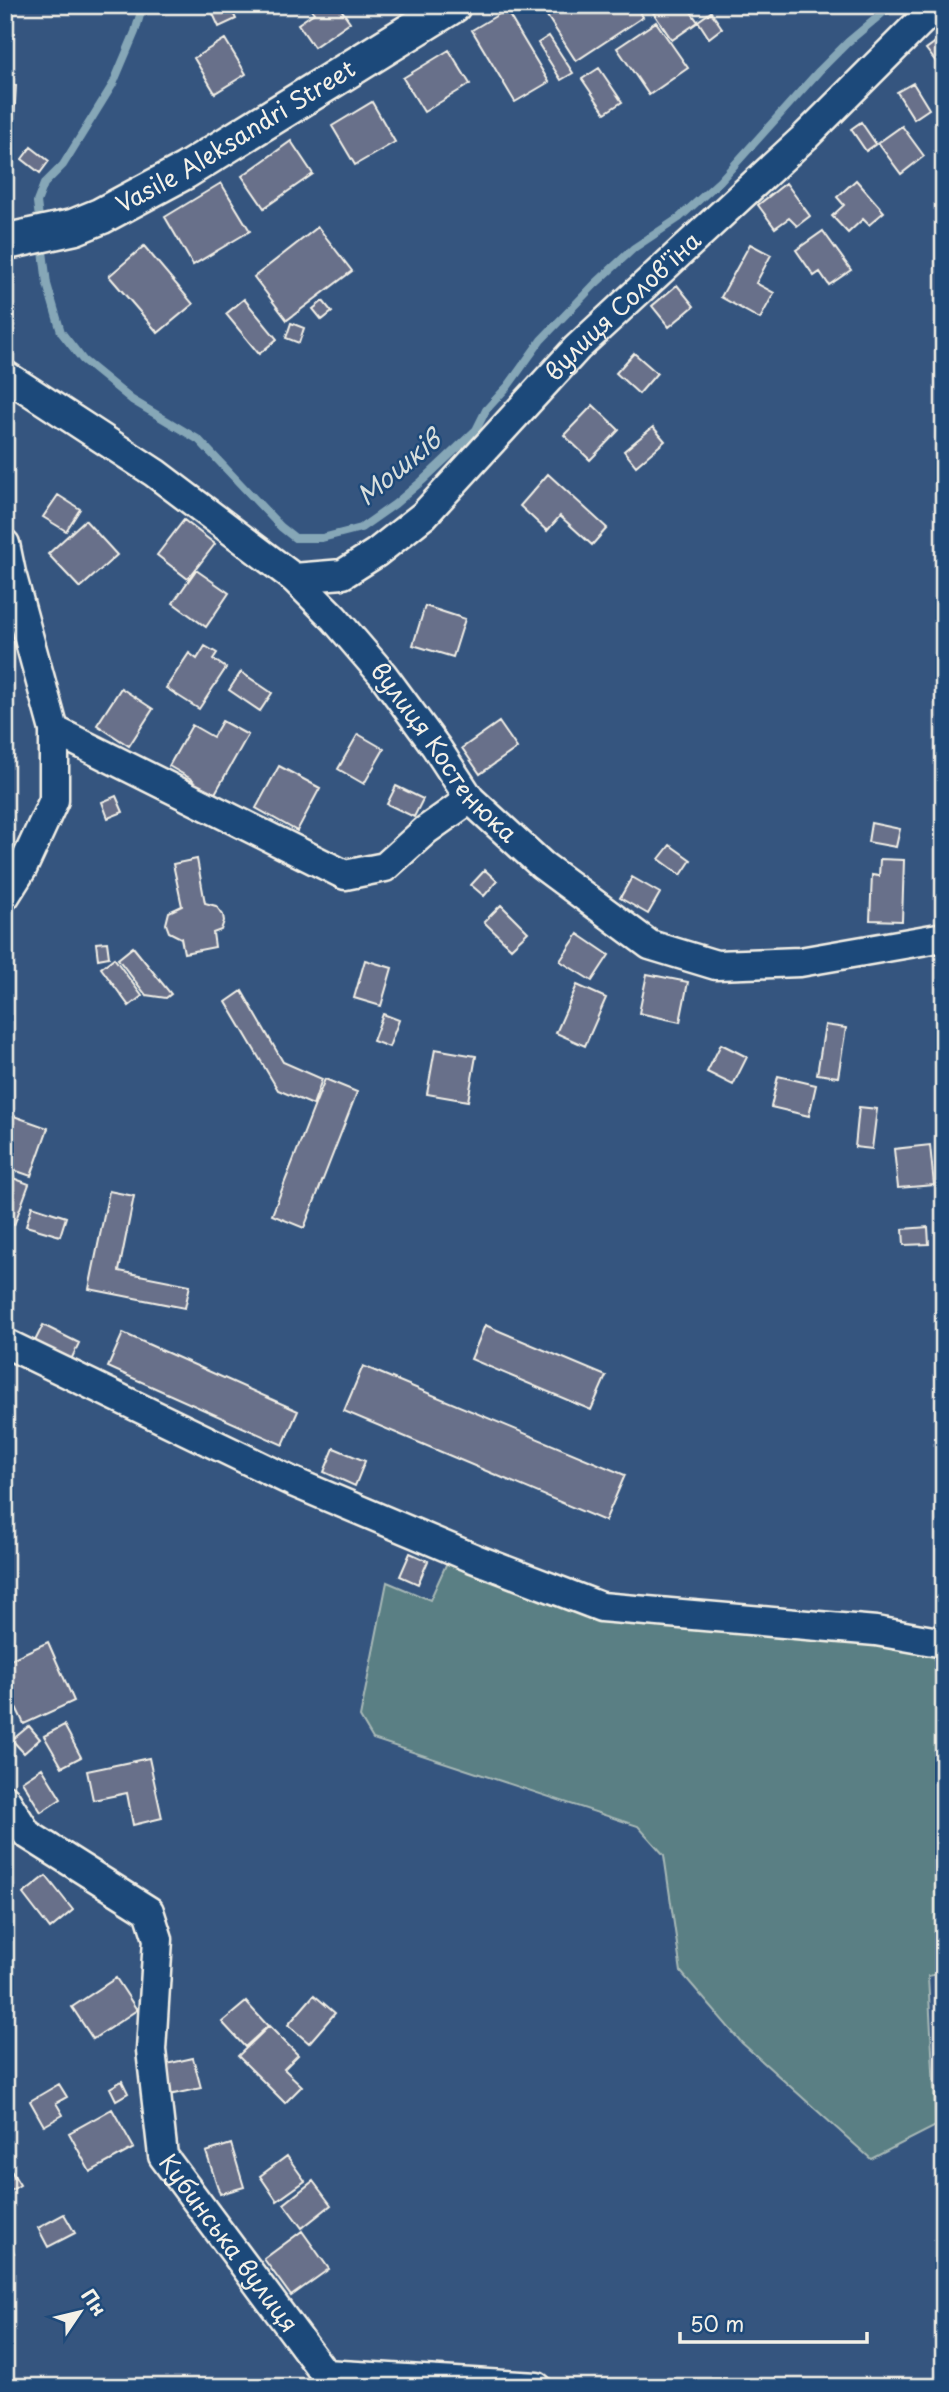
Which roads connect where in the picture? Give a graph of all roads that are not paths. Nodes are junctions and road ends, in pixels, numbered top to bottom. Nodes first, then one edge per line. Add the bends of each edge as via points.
1 (453, 5) edge
2 (937, 5) edge
3 (15, 240) edge
4 (5, 376) edge
5 (5, 544) edge
6 (294, 578) junction
7 (54, 730) junction
8 (470, 799) junction
9 (5, 896) edge
10 (944, 937) edge
11 (5, 1343) edge
12 (944, 1643) edge
13 (5, 1800) edge
14 (537, 2387) edge

1 - 3 main road, Vasile Aleksandri Street via 185,171 74,227
2 - 6 street, вулиця Солов'їна via 804,137 577,348 424,515 343,574
4 - 6 street, вулиця Костенюка via 155,473
5 - 7 street
6 - 8 street, вулиця Костенюка via 383,675
7 - 8 street via 345,875 385,867
7 - 9 street via 54,800
8 - 10 street, вулиця Костенюка via 541,865 650,945 716,965 800,962
11 - 12 street via 293,1482 601,1607 876,1631
13 - 14 street, Кубинська вулиця via 27,1834 149,1911 158,1938 151,2050 163,2156 324,2374

